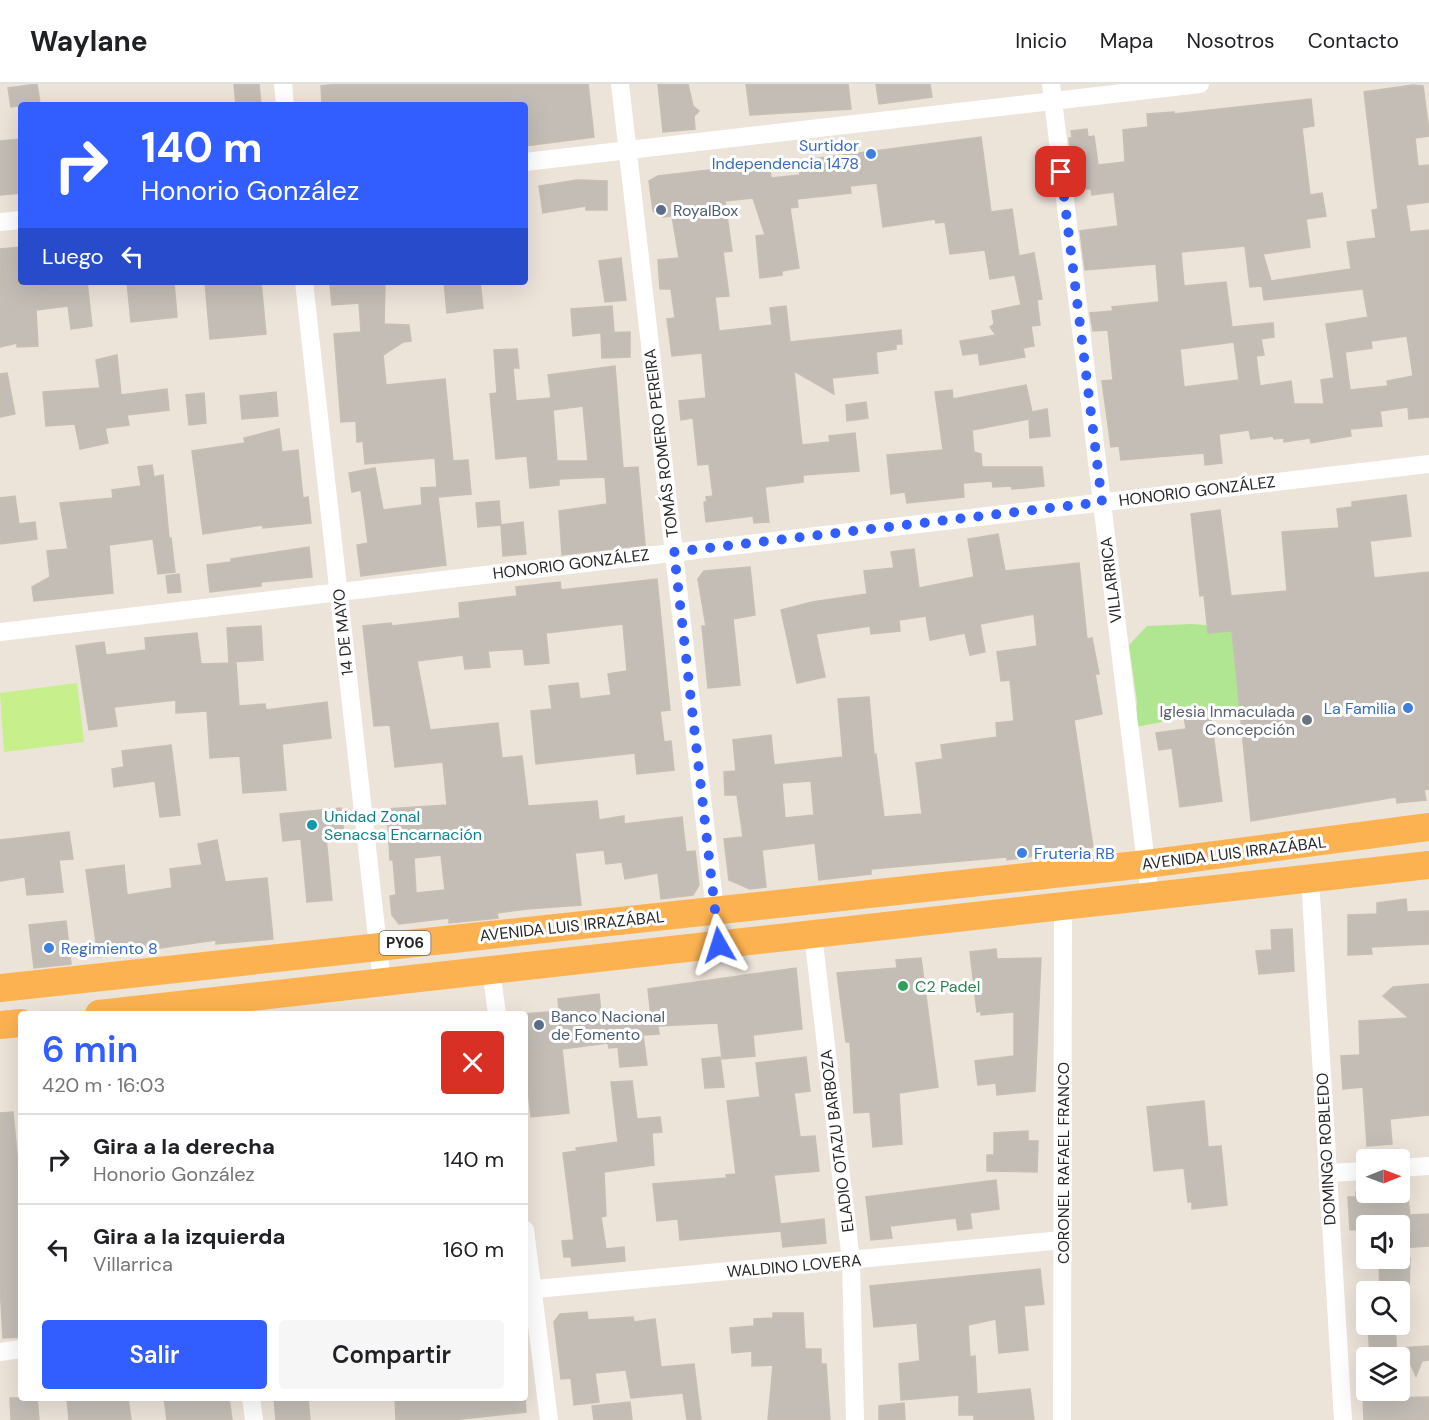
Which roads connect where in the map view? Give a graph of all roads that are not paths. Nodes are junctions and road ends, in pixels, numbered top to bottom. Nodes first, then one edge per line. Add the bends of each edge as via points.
1 (283, 84) edge
2 (620, 84) edge
3 (1200, 84) edge
4 (1052, 92) edge
5 (285, 102) edge
6 (627, 150) junction
7 (528, 162) edge
8 (18, 220) edge
9 (0, 222) edge
10 (304, 285) edge
11 (1429, 464) edge
12 (1102, 502) junction
13 (674, 552) junction
14 (339, 592) junction
15 (0, 632) edge
16 (1429, 827) edge
17 (1146, 864) junction
18 (1429, 865) edge
19 (1310, 878) junction
20 (1150, 896) junction
21 (1063, 906) junction
22 (715, 911) junction
23 (813, 934) junction
24 (719, 945) junction
25 (378, 946) junction
26 (491, 970) junction
27 (382, 982) junction
28 (0, 988) edge
29 (197, 1009) edge
30 (158, 1011) edge
31 (496, 1011) edge
32 (18, 1023) edge
33 (0, 1025) edge
34 (1429, 1166) edge
35 (1410, 1167) edge
36 (1356, 1172) edge
37 (1328, 1173) junction
38 (1063, 1240) junction
39 (851, 1261) junction
40 (528, 1275) edge
41 (529, 1290) edge
42 (18, 1349) edge
43 (0, 1352) edge
44 (251, 1401) edge
45 (254, 1420) edge
46 (549, 1420) edge
47 (855, 1420) edge
48 (1062, 1420) edge
49 (1342, 1420) edge

1 - 5 street
2 - 6 street, TOMÁS ROMERO PEREIRA
3 - 4 street
4 - 6 street
4 - 12 street, VILLARRICA
6 - 7 street
6 - 13 street, TOMÁS ROMERO PEREIRA
8 - 9 street
10 - 14 street, 14 DE MAYO
11 - 12 street, HONORIO GONZÁLEZ
12 - 13 street, HONORIO GONZÁLEZ
12 - 17 street, VILLARRICA
13 - 14 street, HONORIO GONZÁLEZ
13 - 22 street, TOMÁS ROMERO PEREIRA
14 - 15 street, HONORIO GONZÁLEZ
14 - 25 street, 14 DE MAYO
16 - 17 highway, AVENIDA LUIS IRRAZÁBAL / PY06
17 - 20 street, VILLARRICA
17 - 22 highway, AVENIDA LUIS IRRAZÁBAL / PY06
18 - 19 highway, PY06
19 - 20 highway, PY06
19 - 37 street, DOMINGO ROBLEDO
20 - 21 highway, PY06
21 - 23 highway, PY06
21 - 38 street, CORONEL RAFAEL FRANCO
22 - 24 street, TOMÁS ROMERO PEREIRA
22 - 25 highway, AVENIDA LUIS IRRAZÁBAL / PY06
23 - 24 highway, PY06
23 - 39 street, ELADIO OTAZU BARBOZA
24 - 26 highway, PY06
25 - 27 street, 14 DE MAYO
25 - 28 highway, AVENIDA LUIS IRRAZÁBAL / PY06
26 - 27 highway, PY06
26 - 31 street
27 - 29 highway, PY06
29 - 30 highway, PY06
32 - 33 highway
34 - 35 street
36 - 37 street
37 - 49 street, DOMINGO ROBLEDO
38 - 39 street, WALDINO LOVERA
38 - 48 street, CORONEL RAFAEL FRANCO
39 - 41 street, WALDINO LOVERA
39 - 47 street, ELADIO OTAZU BARBOZA
40 - 41 street
41 - 46 street
42 - 43 street
44 - 45 street

